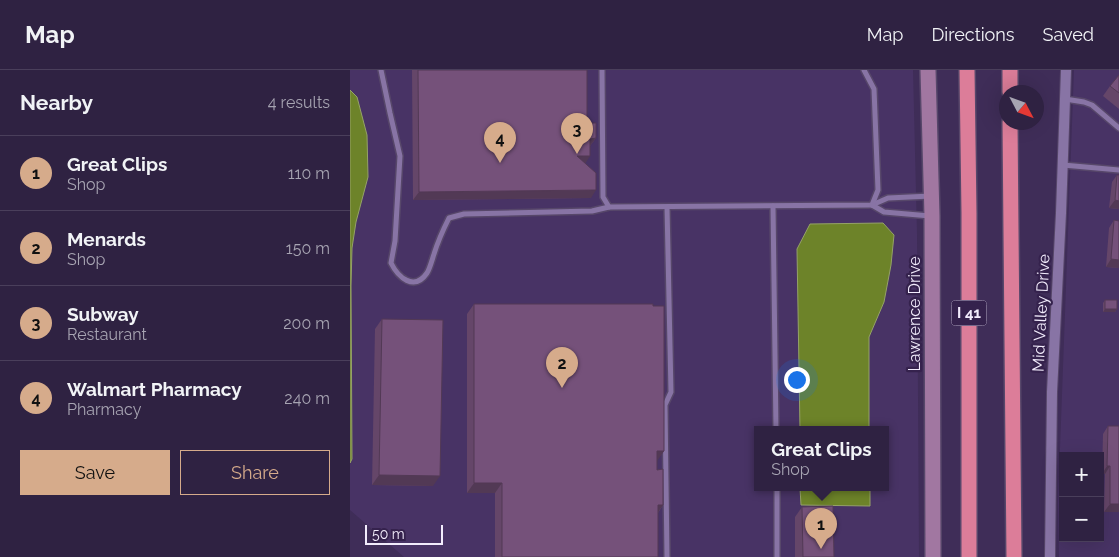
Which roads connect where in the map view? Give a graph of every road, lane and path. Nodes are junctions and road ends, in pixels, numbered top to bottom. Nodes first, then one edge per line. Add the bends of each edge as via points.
1 (381, 70) edge
2 (602, 70) edge
3 (864, 70) edge
4 (928, 70) edge
5 (967, 70) edge
6 (1010, 70) edge
7 (1066, 70) edge
8 (1010, 85) edge
9 (1065, 99) junction
10 (1119, 128) edge
11 (1010, 130) edge
12 (1063, 165) junction
13 (1119, 170) edge
14 (931, 196) junction
15 (872, 205) junction
16 (773, 206) junction
17 (609, 207) junction
18 (667, 207) junction
19 (932, 216) junction
20 (776, 426) edge
21 (777, 491) edge
22 (667, 557) edge
23 (778, 557) edge
24 (933, 557) edge
25 (969, 557) edge
26 (1014, 557) edge
27 (1050, 557) edge

1 - 17 lane via 400,156 391,263 401,278 418,281 427,273 449,218 464,214 592,211
2 - 17 lane via 603,197
3 - 15 lane via 874,89 878,190
4 - 14 main road, Lawrence Drive
5 - 25 highway, I 41
6 - 8 highway
7 - 9 street, Mid Valley Drive
9 - 10 lane via 1092,105
9 - 12 street, Mid Valley Drive
11 - 26 highway
12 - 13 lane
12 - 27 street, Mid Valley Drive via 1052,392
14 - 15 lane via 888,198
14 - 19 main road, Lawrence Drive
15 - 16 lane
15 - 19 lane via 884,212
16 - 18 lane
16 - 20 lane
17 - 18 lane
18 - 22 lane via 671,392 665,405
19 - 24 main road, Lawrence Drive
21 - 23 lane

